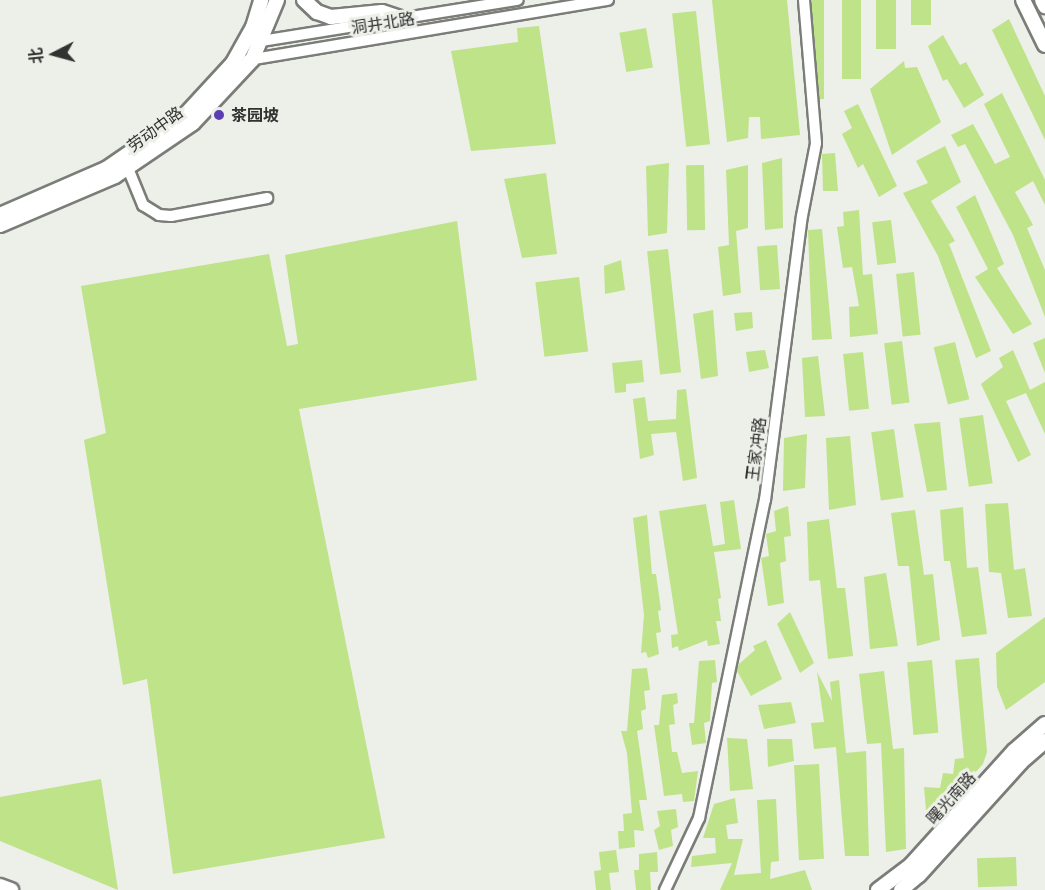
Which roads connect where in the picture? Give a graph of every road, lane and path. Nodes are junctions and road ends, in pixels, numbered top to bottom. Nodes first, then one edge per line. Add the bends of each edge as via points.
1 (261, 0) edge
2 (277, 0) edge
3 (304, 0) edge
4 (518, 0) edge
5 (608, 0) edge
6 (804, 0) edge
7 (1023, 0) edge
8 (1042, 0) edge
9 (1045, 6) edge
10 (400, 18) junction
11 (262, 41) junction
12 (244, 44) junction
13 (1045, 45) edge
14 (252, 60) junction
15 (233, 63) junction
16 (126, 164) junction
17 (267, 198) dead end
18 (0, 215) edge
19 (0, 225) edge
20 (1045, 724) edge
21 (1045, 741) edge
22 (0, 886) edge
23 (11, 890) edge
24 (665, 890) edge
25 (878, 890) edge
26 (901, 890) edge

1 - 12 main road, 劳动中路
2 - 11 main road, 劳动中路
3 - 10 main road via 317,12 331,17 382,12
4 - 10 street, 洞井北路
5 - 14 street, 洞井北路
6 - 24 street, 王家冲路 via 816,143 802,216 765,500 699,818
7 - 13 main road
8 - 9 main road
10 - 11 street, 洞井北路
11 - 12 street, 洞井北路
11 - 14 main road, 劳动中路
12 - 15 main road, 劳动中路
14 - 15 street, 洞井北路
14 - 16 main road, 劳动中路 via 192,123
15 - 16 main road, 劳动中路 via 194,108
16 - 17 street via 143,205 159,215
16 - 18 main road, 劳动中路
16 - 19 main road, 劳动中路
20 - 25 main road, 曙光南路 via 1014,751 911,865
21 - 26 main road, 曙光南路
22 - 23 main road

